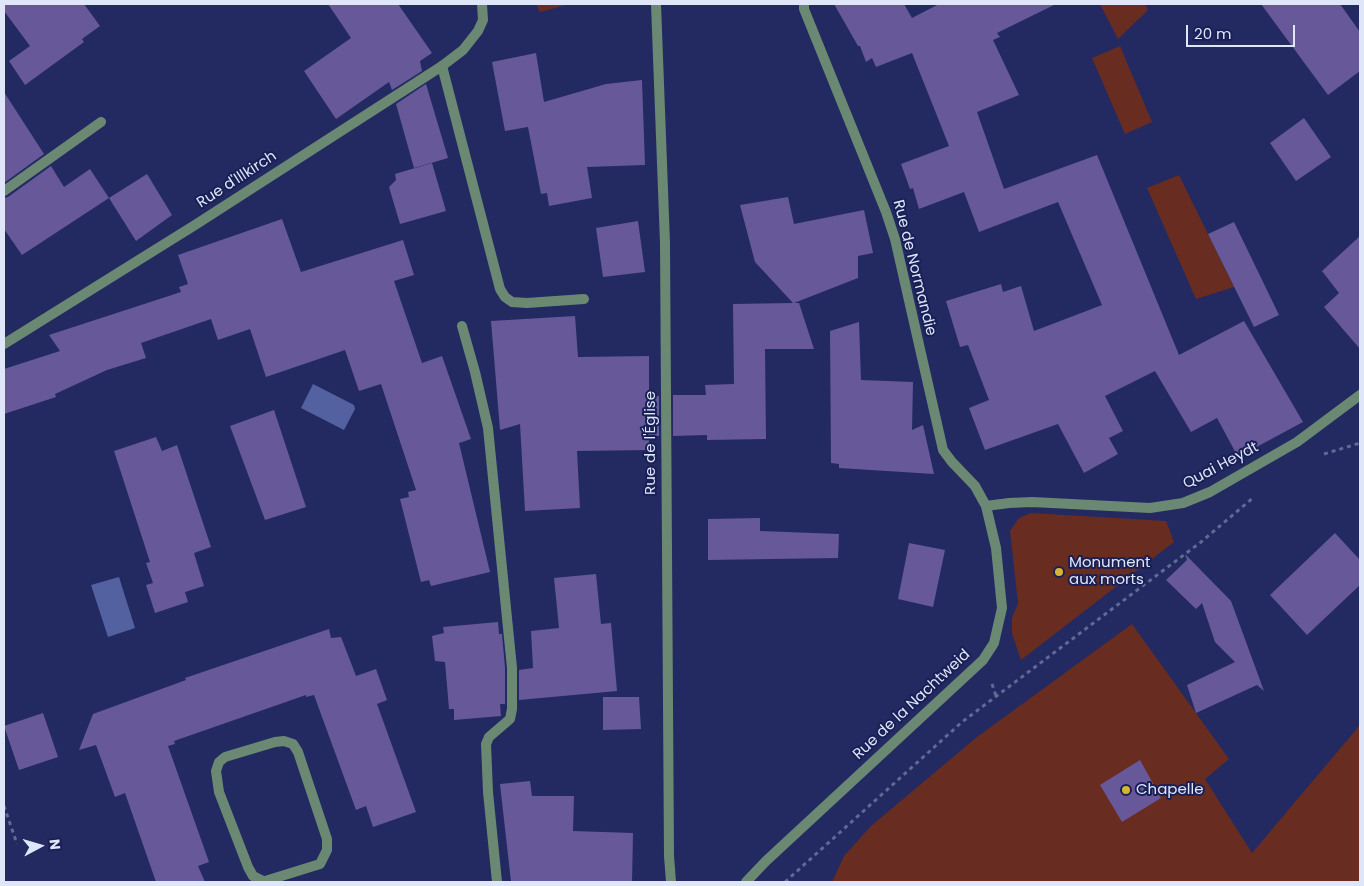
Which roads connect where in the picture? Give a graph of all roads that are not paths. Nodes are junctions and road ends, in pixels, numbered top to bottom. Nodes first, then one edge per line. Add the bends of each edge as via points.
1 (482, 4) edge
2 (656, 4) edge
3 (804, 4) edge
4 (442, 66) junction
5 (101, 122) dead end
6 (4, 190) edge
7 (584, 299) dead end
8 (462, 326) dead end
9 (4, 344) edge
10 (1360, 394) edge
11 (986, 506) junction
12 (262, 882) edge
13 (497, 882) edge
14 (672, 882) edge
15 (746, 882) edge

1 - 4 street, Rue d'Illkirch via 478,31
2 - 14 street, Rue de l'Église via 665,243 669,846
3 - 11 street, Rue de Normandie via 886,212 944,450 975,486
4 - 7 street via 500,289 512,302
4 - 9 street, Rue d'Illkirch
5 - 6 street
8 - 13 street via 488,428 512,668 510,719 489,737 486,744
10 - 11 street, Quai Heydt via 1297,442 1210,492 1183,503 1150,508 1032,502
11 - 15 street, Rue de la Nachtweid via 1001,582 1002,608 994,643 983,660
12 - 12 street via 320,864 327,850 327,839 298,752 293,744 284,741 225,756 216,771 219,792 248,867

